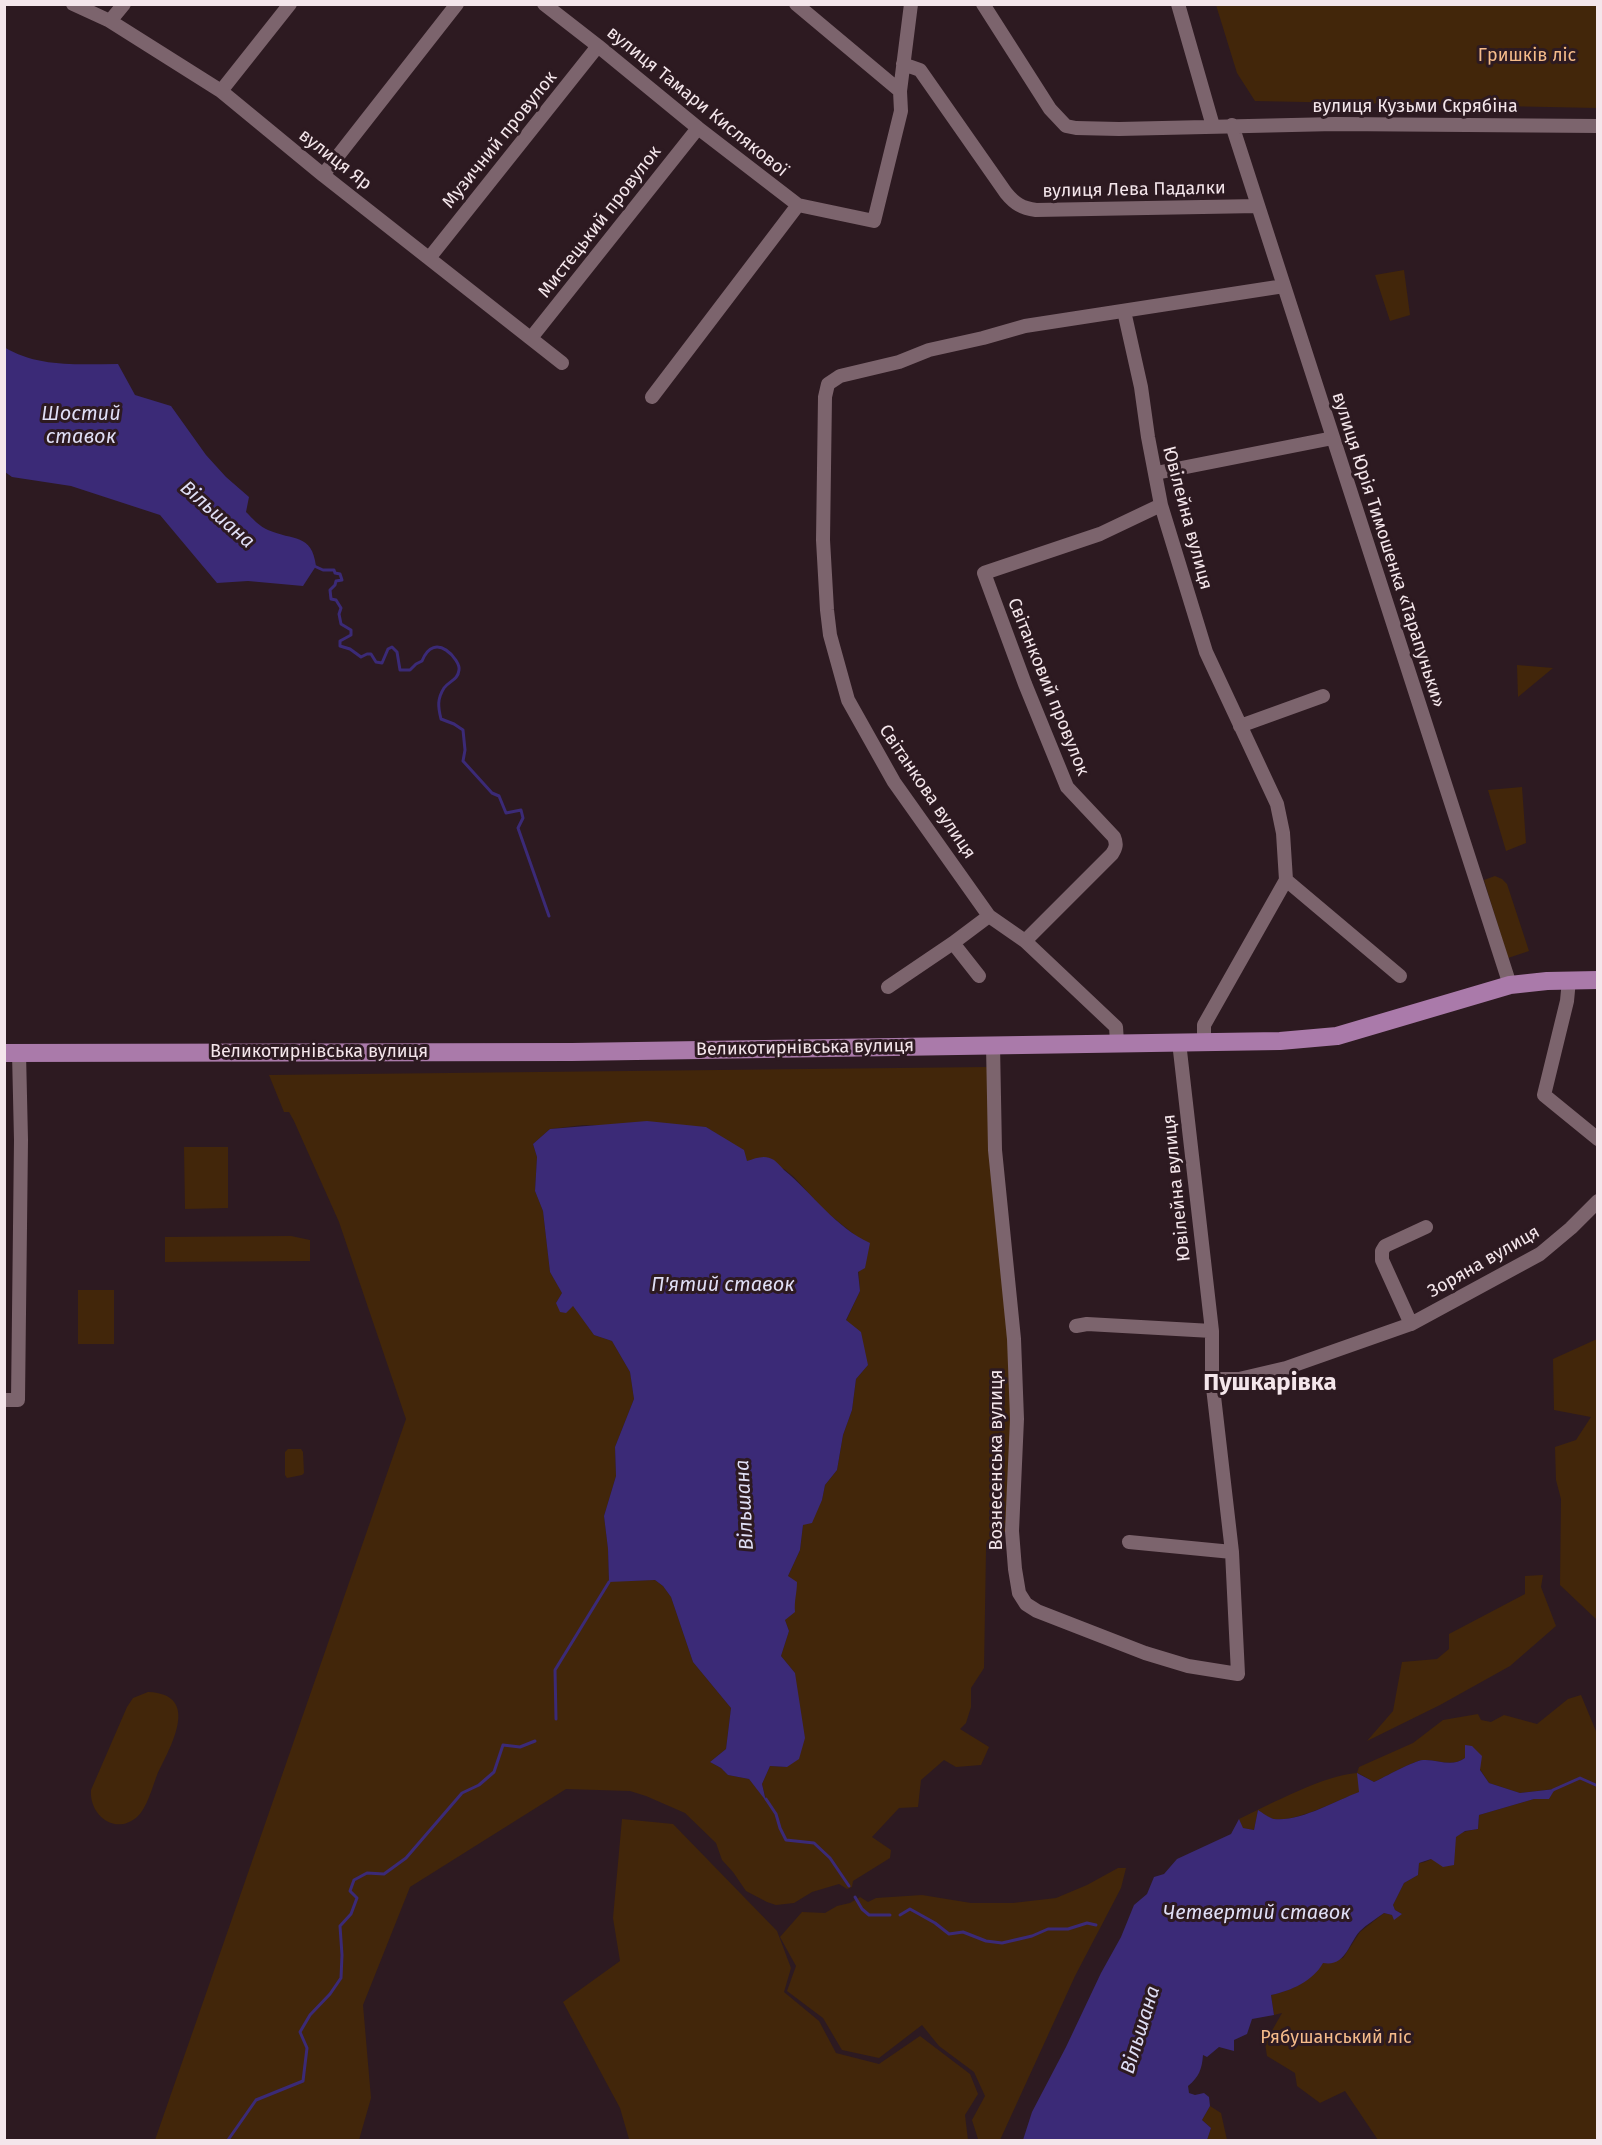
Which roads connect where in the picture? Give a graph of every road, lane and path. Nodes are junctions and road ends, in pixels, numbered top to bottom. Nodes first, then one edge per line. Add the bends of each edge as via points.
1 (73, 4) edge
2 (124, 4) edge
3 (290, 4) edge
4 (458, 4) edge
5 (544, 4) edge
6 (796, 4) edge
7 (911, 4) edge
8 (983, 4) edge
9 (1178, 4) edge
10 (110, 21) junction
11 (598, 46) junction
12 (903, 64) junction
13 (900, 91) junction
14 (221, 92) junction
15 (1232, 125) junction
16 (1258, 125) junction
17 (1213, 126) junction
18 (1598, 126) edge
19 (698, 128) junction
20 (1242, 157) junction
21 (323, 175) junction
22 (798, 205) junction
23 (1258, 206) junction
24 (430, 257) junction
25 (1284, 286) junction
26 (1124, 311) junction
27 (531, 338) junction
28 (562, 363) dead end
29 (652, 397) dead end
30 (1333, 438) junction
31 (1156, 473) junction
32 (1161, 505) junction
33 (1323, 696) dead end
34 (1240, 726) junction
35 (1286, 880) junction
36 (988, 916) junction
37 (1025, 941) junction
38 (954, 943) junction
39 (979, 976) dead end
40 (1400, 976) dead end
41 (1569, 980) junction
42 (1598, 980) edge
43 (1510, 985) junction
44 (888, 987) dead end
45 (1204, 1041) junction
46 (1117, 1042) junction
47 (1179, 1042) junction
48 (993, 1044) junction
49 (12, 1053) edge
50 (1598, 1139) edge
51 (1598, 1201) edge
52 (1426, 1227) dead end
53 (1411, 1324) junction
54 (1077, 1326) dead end
55 (1212, 1330) junction
56 (1212, 1379) junction
57 (4, 1400) edge
58 (1129, 1542) dead end
59 (1232, 1552) junction

1 - 10 street, вулиця Яр
2 - 10 street
3 - 14 street
4 - 21 street
5 - 11 street, вулиця Тамари Кислякової
6 - 13 street
7 - 12 street
8 - 17 street, вулиця Кузьми Скрябіна via 1041,98 1066,126
9 - 17 street
10 - 14 street, вулиця Яр
11 - 19 street, вулиця Тамари Кислякової
11 - 24 street, Музичний провулок
12 - 13 street
12 - 23 street, вулиця Лева Падалки via 920,70 1006,193 1023,208
13 - 22 street via 901,111 874,221
14 - 21 street, вулиця Яр
15 - 16 street, вулиця Кузьми Скрябіна
15 - 17 street, вулиця Кузьми Скрябіна
15 - 20 street, вулиця Юрія Тимошенка «Тарапуньки»
16 - 18 street, вулиця Кузьми Скрябіна
16 - 20 street via 1244,145
19 - 22 street, вулиця Тамари Кислякової
19 - 27 street, Мистецький провулок
20 - 23 street, вулиця Юрія Тимошенка «Тарапуньки»
21 - 24 street, вулиця Яр
22 - 29 street
23 - 25 street, вулиця Юрія Тимошенка «Тарапуньки»
24 - 27 street, вулиця Яр
25 - 26 street
25 - 30 street, вулиця Юрія Тимошенка «Тарапуньки»
26 - 31 street, Ювілейна вулиця
26 - 36 street, Світанкова вулиця via 1025,326 929,350 840,376 828,384 825,397 827,610 848,700 894,782
27 - 28 street, вулиця Яр
30 - 31 street
30 - 43 street, вулиця Юрія Тимошенка «Тарапуньки»
31 - 32 street, Ювілейна вулиця
32 - 34 street, Ювілейна вулиця via 1206,652
32 - 37 street, Світанковий провулок via 1100,534 984,573 1067,787 1116,842 1112,854
33 - 34 street
34 - 35 street, Ювілейна вулиця via 1279,813
35 - 40 street
35 - 45 street via 1204,1025
36 - 37 street, Світанкова вулиця
36 - 38 street
37 - 46 street, Світанкова вулиця via 1116,1027
38 - 39 street
38 - 44 street
41 - 42 main road, Великотирнівська вулиця
41 - 43 main road, Великотирнівська вулиця
41 - 50 street via 1544,1095
43 - 45 main road, Великотирнівська вулиця via 1337,1036
45 - 47 main road, Великотирнівська вулиця
46 - 47 main road, Великотирнівська вулиця
46 - 48 main road, Великотирнівська вулиця
47 - 55 street, Ювілейна вулиця
48 - 49 main road, Великотирнівська вулиця via 572,1052
48 - 59 street, Вознесенська вулиця via 995,1150 1014,1339 1017,1419 1012,1531 1019,1593 1037,1611 1145,1653 1188,1666 1238,1674
49 - 57 street via 21,1140 18,1400
51 - 53 street, Зоряна вулиця via 1540,1254
52 - 53 street via 1382,1251 1382,1260
53 - 56 street, Зоряна вулиця via 1286,1368 1239,1379
54 - 55 street
55 - 56 street, Ювілейна вулиця
56 - 59 street, Ювілейна вулиця
58 - 59 street

